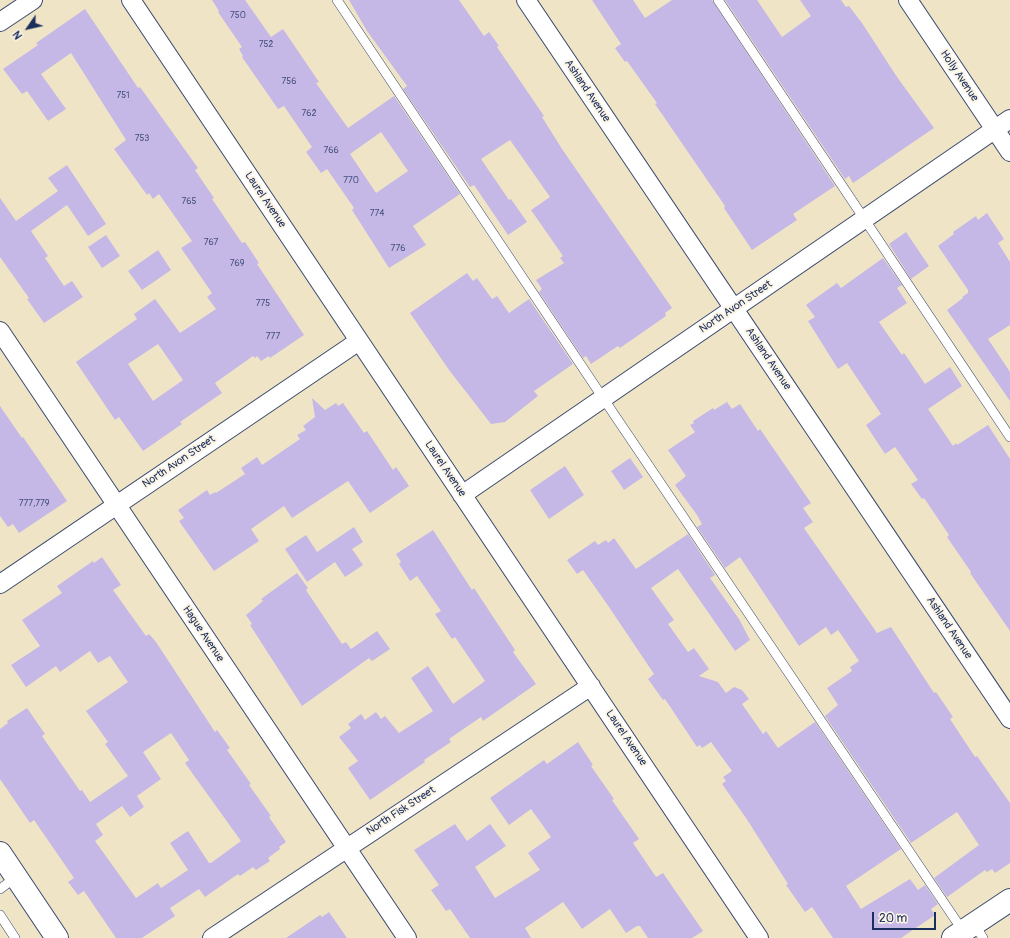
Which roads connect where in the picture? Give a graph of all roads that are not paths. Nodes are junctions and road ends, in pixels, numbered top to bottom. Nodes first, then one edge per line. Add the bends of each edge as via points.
1 (32, 0) edge
2 (131, 0) edge
3 (337, 0) edge
4 (526, 0) edge
5 (718, 0) edge
6 (908, 0) edge
7 (0, 22) edge
8 (1010, 119) edge
9 (995, 129) junction
10 (1010, 152) edge
11 (864, 219) junction
12 (734, 308) junction
13 (0, 331) edge
14 (359, 341) junction
15 (603, 398) junction
16 (1010, 437) edge
17 (462, 495) junction
18 (116, 505) junction
19 (0, 584) edge
20 (591, 686) junction
21 (1010, 719) edge
22 (346, 847) junction
23 (0, 853) edge
24 (8, 883) edge
25 (1010, 900) edge
26 (0, 915) edge
27 (968, 933) edge
28 (15, 938) edge
29 (57, 938) edge
30 (212, 938) edge
31 (406, 938) edge
32 (759, 938) edge

1 - 7 street
2 - 14 street, Laurel Avenue
3 - 15 lane
4 - 12 street, Ashland Avenue
5 - 11 lane
6 - 9 street, Holly Avenue
8 - 9 street, North Avon Street
9 - 10 street, Holly Avenue
9 - 11 street, North Avon Street
11 - 12 street, North Avon Street
11 - 16 lane
12 - 15 street, North Avon Street
12 - 21 street, Ashland Avenue
13 - 18 street, Hague Avenue
14 - 17 street, Laurel Avenue
14 - 18 street, North Avon Street
15 - 17 street, North Avon Street
15 - 27 lane
17 - 20 street, Laurel Avenue
18 - 19 street, North Avon Street
18 - 22 street, Hague Avenue
20 - 22 street, North Fisk Street
20 - 32 street, Laurel Avenue
22 - 30 street, North Fisk Street
22 - 31 street, Hague Avenue
23 - 24 street
24 - 29 street
25 - 27 street
26 - 28 lane

